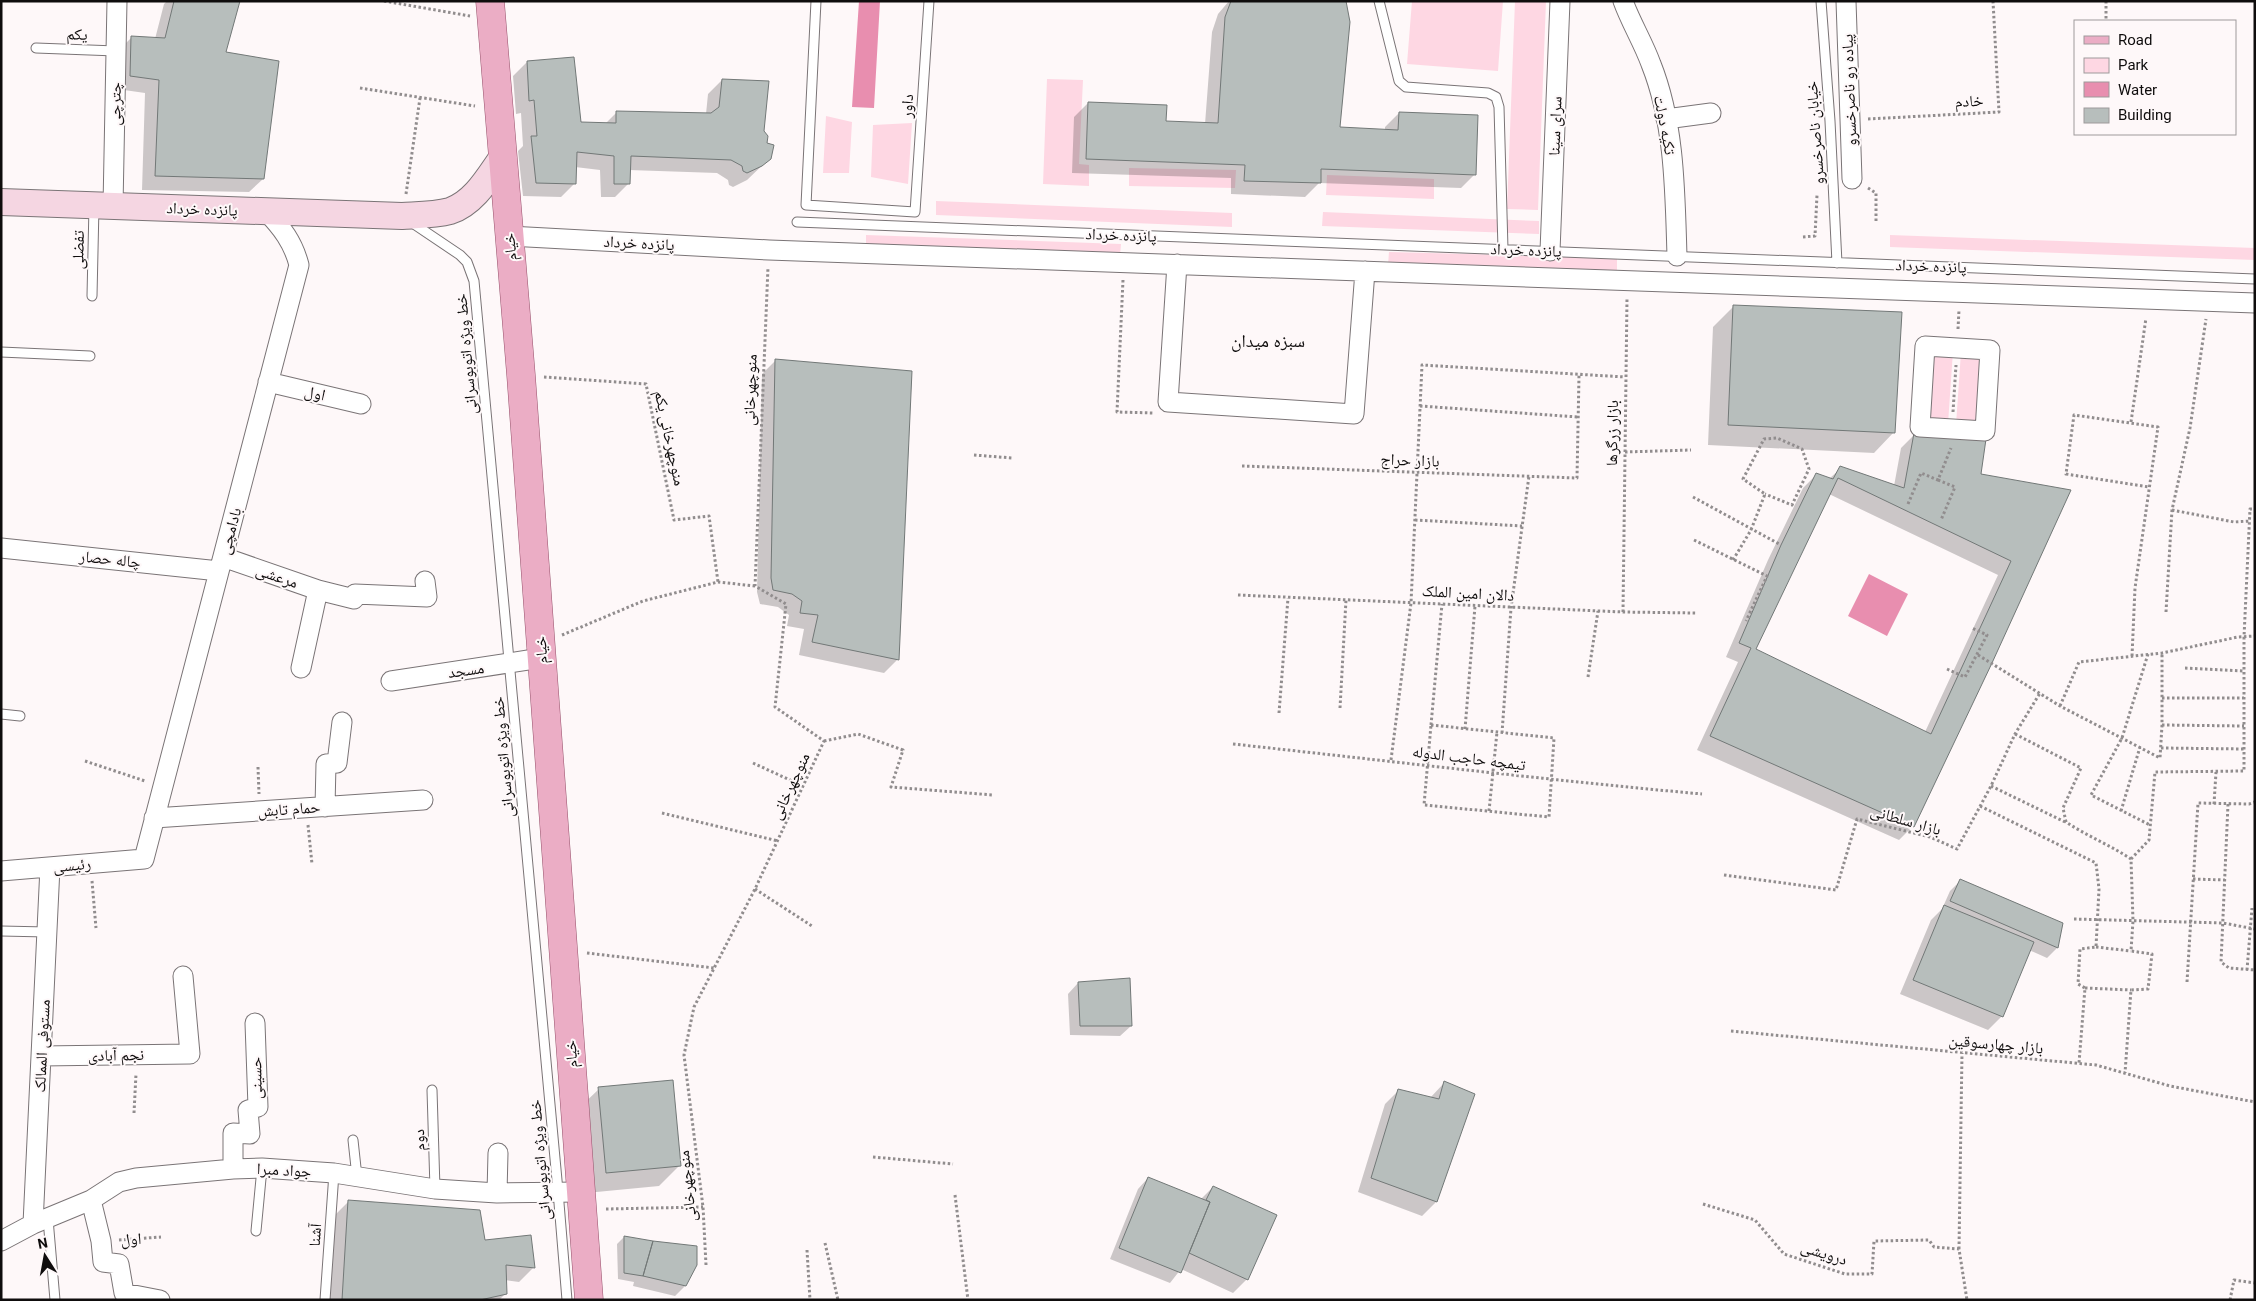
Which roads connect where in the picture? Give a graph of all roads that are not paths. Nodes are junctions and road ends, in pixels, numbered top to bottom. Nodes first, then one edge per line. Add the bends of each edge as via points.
1 (117, 1) edge
2 (816, 1) edge
3 (930, 1) edge
4 (1379, 1) edge
5 (1560, 1) edge
6 (1623, 1) edge
7 (1821, 1) edge
8 (1846, 1) edge
9 (490, 10) edge
10 (36, 48) dead end
11 (116, 51) junction
12 (1711, 113) dead end
13 (1666, 119) junction
14 (502, 158) junction
15 (1852, 179) dead end
16 (1, 202) edge
17 (103, 206) junction
18 (266, 211) junction
19 (915, 212) junction
20 (402, 216) junction
21 (797, 222) dead end
22 (925, 227) junction
23 (509, 236) junction
24 (1503, 249) junction
25 (1550, 251) junction
26 (1677, 256) junction
27 (1837, 263) junction
28 (1178, 264) junction
29 (1365, 271) junction
30 (2255, 279) edge
31 (92, 296) dead end
32 (2255, 303) edge
33 (1957, 348) joint
34 (1, 352) edge
35 (90, 356) dead end
36 (268, 382) junction
37 (361, 404) dead end
38 (1, 548) edge
39 (221, 564) junction
40 (328, 587) junction
41 (426, 589) dead end
42 (541, 651) junction
43 (510, 663) junction
44 (301, 668) dead end
45 (391, 681) dead end
46 (1, 714) edge
47 (20, 716) dead end
48 (342, 722) dead end
49 (423, 800) dead end
50 (315, 807) junction
51 (154, 818) junction
52 (144, 859) joint
53 (50, 867) junction
54 (1, 871) edge
55 (1, 932) edge
56 (47, 932) junction
57 (183, 976) dead end
58 (255, 1023) dead end
59 (41, 1056) junction
60 (432, 1090) dead end
61 (353, 1140) dead end
62 (498, 1153) dead end
63 (262, 1168) junction
64 (233, 1169) junction
65 (334, 1173) junction
66 (357, 1178) junction
67 (436, 1189) junction
68 (497, 1193) junction
69 (574, 1198) junction
70 (91, 1200) junction
71 (41, 1222) junction
72 (256, 1231) dead end
73 (1, 1240) edge
74 (56, 1300) edge
75 (160, 1300) edge
76 (325, 1300) edge
77 (567, 1300) edge
78 (589, 1300) edge

1 - 11 street, چترچی
2 - 19 lane via 806,205
3 - 19 lane, داور
4 - 24 lane via 1399,81 1406,87 1488,93 1496,97 1499,107
5 - 25 street, سرای سینا
6 - 13 street, تکیه دولت via 1651,64
7 - 27 lane, خیابان ناصرخسرو
8 - 15 street, پیاده رو ناصرخسرو
9 - 14 main road, خیام
10 - 11 lane, یکم
11 - 17 street, چترچی
12 - 13 street
13 - 26 street, تکیه دولت via 1673,168
14 - 20 main road, پانزده خرداد via 474,196 462,206 449,211
14 - 23 main road, خیام
16 - 17 main road, پانزده خرداد
17 - 18 main road, پانزده خرداد
17 - 31 lane, تفضلی
18 - 20 main road, پانزده خرداد
18 - 36 street, بادامچی via 283,229 299,265
19 - 22 lane
20 - 43 lane, خط ویژه اتوبوسرانی via 460,255 472,272
21 - 22 lane, پانزده خرداد
22 - 24 lane, پانزده خرداد
23 - 28 street, پانزده خرداد via 769,250
23 - 42 main road, خیام
24 - 25 lane, پانزده خرداد
25 - 26 lane, پانزده خرداد
26 - 27 lane, پانزده خرداد
27 - 30 lane, پانزده خرداد
28 - 29 street, پانزده خرداد
28 - 29 street via 1168,402 1354,414
29 - 32 street, پانزده خرداد
33 - 33 street via 1990,350 1985,431 1920,427 1925,346
34 - 35 lane
36 - 37 street, اول
36 - 39 street, بادامچی
38 - 39 street, چاله حصار
39 - 40 street, مرعشی
39 - 51 street, بادامچی
40 - 41 street, مرعشی via 354,599 355,594
40 - 44 street
42 - 43 street, مسجد
42 - 69 main road, خیام via 564,951
43 - 45 street, مسجد
43 - 69 lane, خط ویژه اتوبوسرانی
46 - 47 lane
48 - 50 street via 337,763 326,764
49 - 50 street, حمام تابش
50 - 51 street, حمام تابش
51 - 52 street, بادامچی
52 - 53 street, رئیسی
53 - 54 street, رئیسی
53 - 56 street, مستوفی الممالک
55 - 56 lane
56 - 59 street, مستوفی الممالک
57 - 59 street, نجم آبادی via 190,1054
58 - 64 street, حسینی via 258,1106 248,1110 250,1134 233,1133
59 - 71 street, مستوفی الممالک
60 - 67 lane, دوم
61 - 66 lane
62 - 68 street
63 - 64 street, جواد مبرا
63 - 65 street, جواد مبرا
63 - 72 lane
64 - 70 street, جواد مبرا via 136,1178 119,1182
65 - 66 street, جواد مبرا
65 - 76 lane, آشنا
66 - 67 street, جواد مبرا
67 - 68 street, جواد مبرا
68 - 69 street, جواد مبرا
69 - 77 lane, خط ویژه اتوبوسرانی
69 - 78 main road, خیام
70 - 71 street, جواد مبرا
70 - 75 street via 103,1262 119,1264 124,1293
71 - 73 street, جواد مبرا
71 - 74 lane

